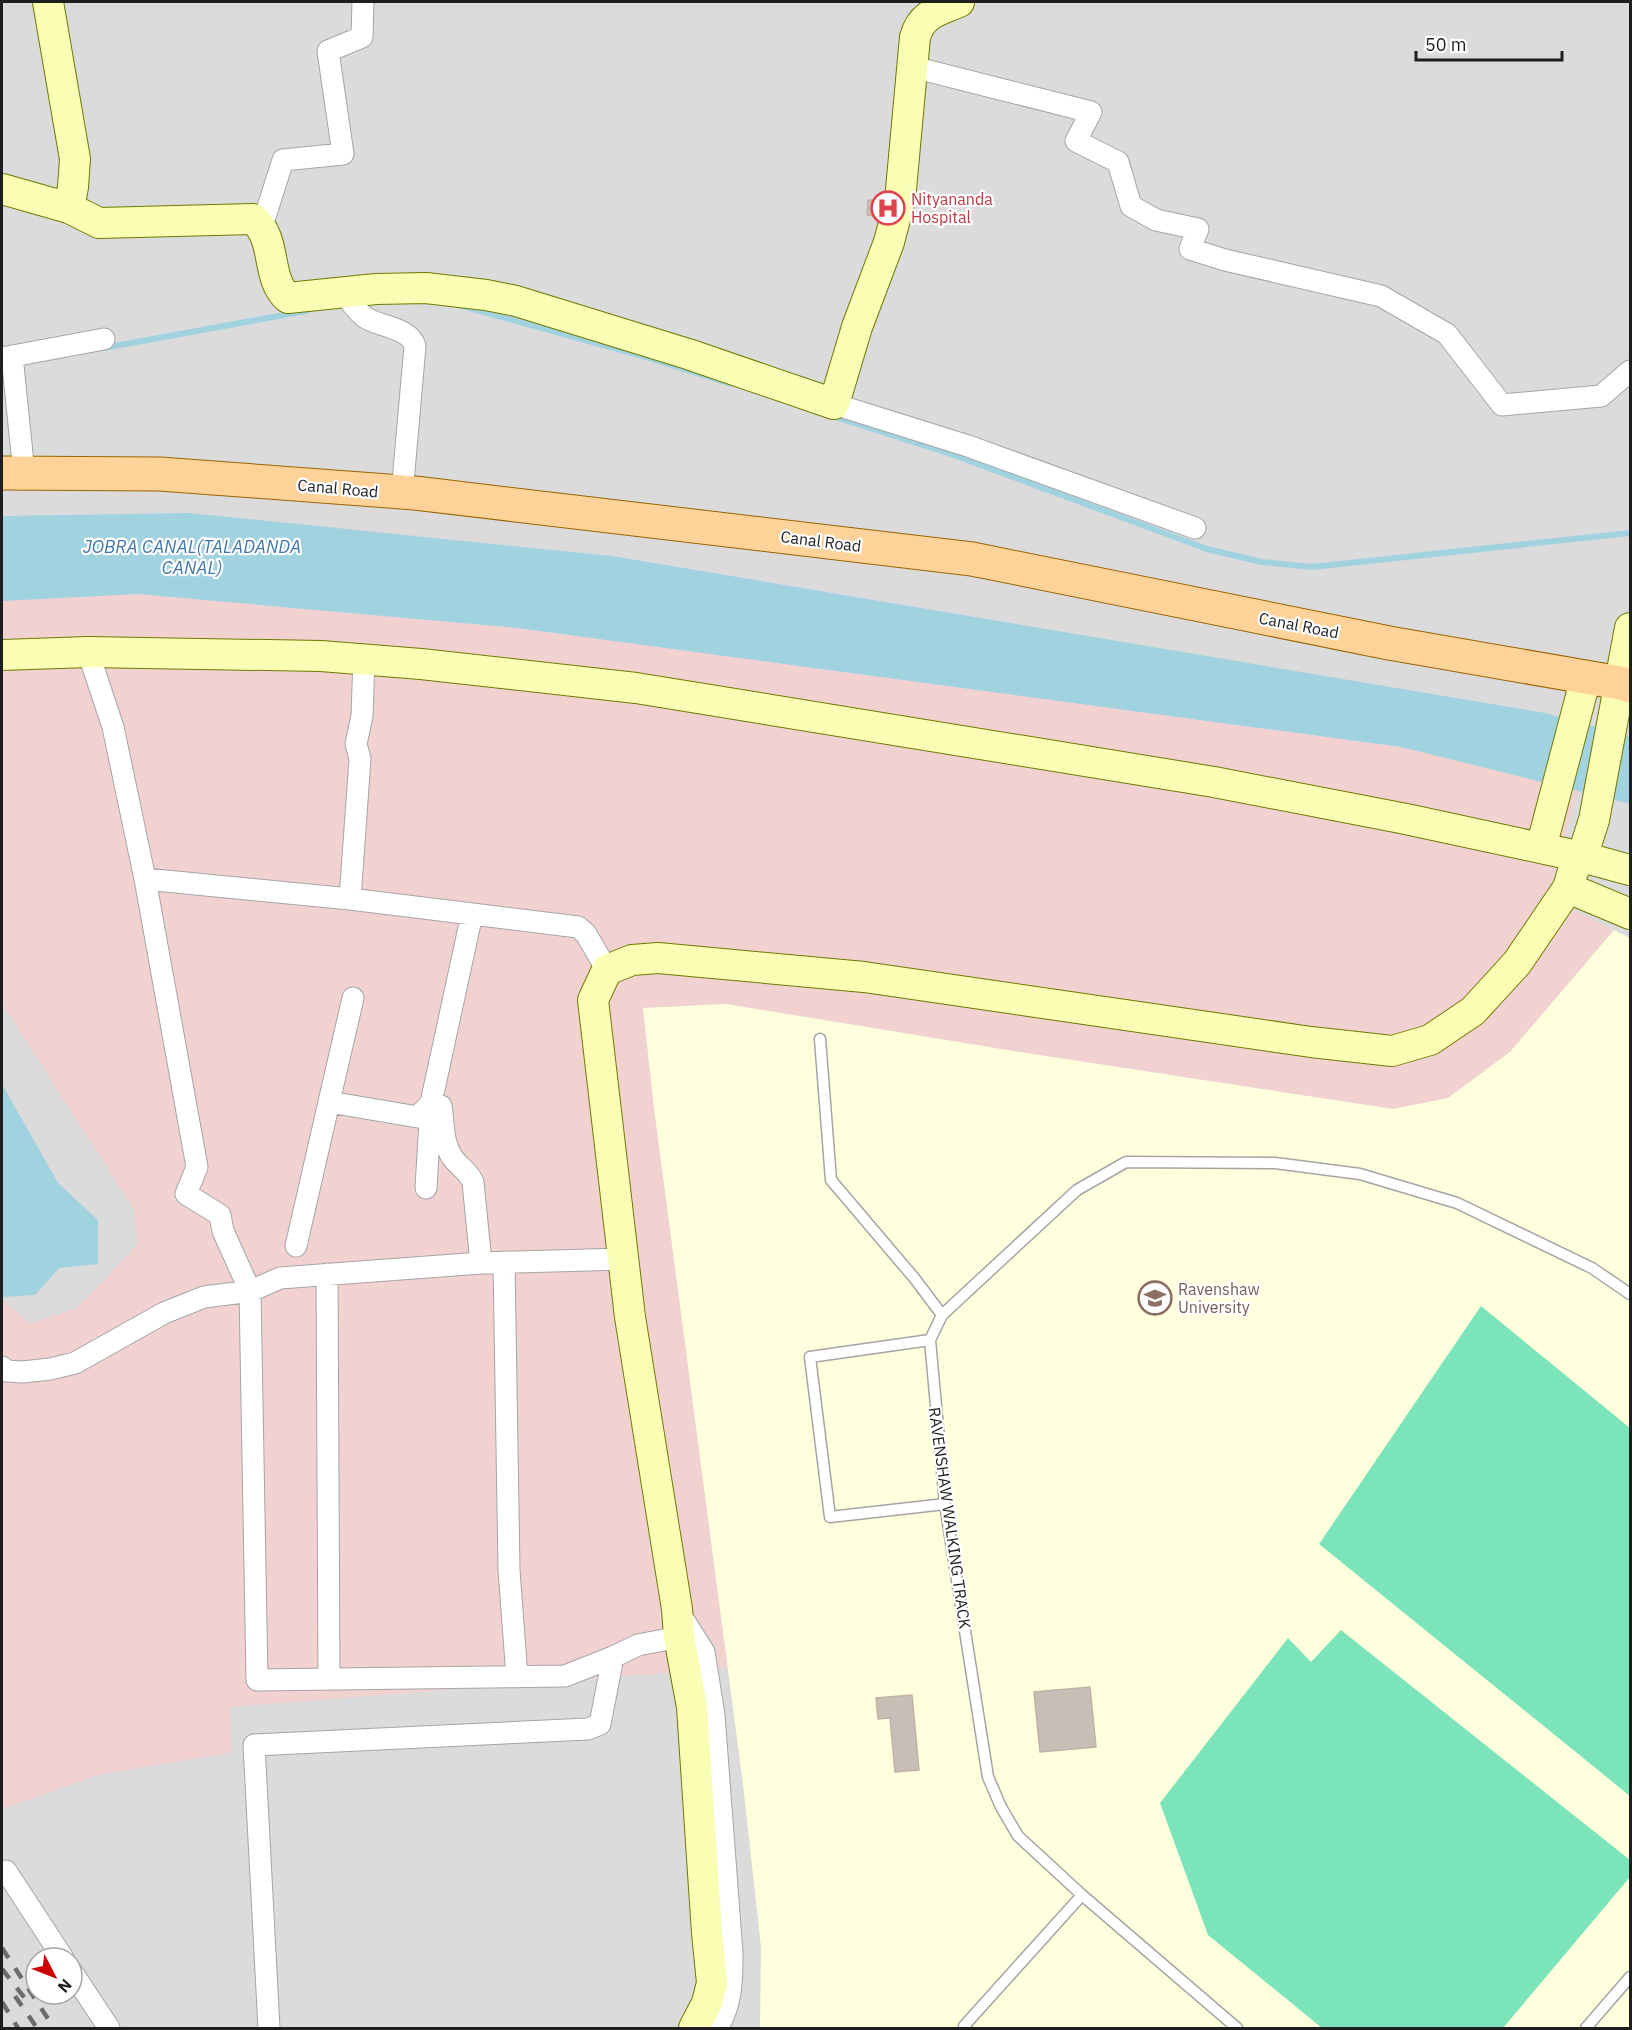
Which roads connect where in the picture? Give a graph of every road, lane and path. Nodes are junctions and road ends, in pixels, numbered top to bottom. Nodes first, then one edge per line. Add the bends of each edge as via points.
1 (48, 2) edge
2 (363, 2) edge
3 (959, 2) edge
4 (913, 67) junction
5 (2, 189) edge
6 (69, 208) junction
7 (262, 226) junction
8 (344, 292) junction
9 (104, 339) dead end
10 (7, 357) edge
11 (1630, 371) edge
12 (834, 404) junction
13 (13, 473) edge
14 (402, 493) junction
15 (1195, 528) dead end
16 (1630, 628) edge
17 (88, 652) junction
18 (2, 655) edge
19 (363, 659) junction
20 (1586, 677) junction
21 (1622, 689) edge
22 (1541, 848) junction
23 (1630, 870) edge
24 (1574, 872) junction
25 (145, 879) junction
26 (1630, 896) edge
27 (350, 898) junction
28 (472, 914) junction
29 (1630, 914) edge
30 (607, 970) junction
31 (353, 998) dead end
32 (820, 1039) dead end
33 (329, 1102) junction
34 (431, 1103) junction
35 (426, 1188) dead end
36 (296, 1246) dead end
37 (624, 1259) junction
38 (504, 1262) junction
39 (481, 1263) junction
40 (327, 1274) junction
41 (250, 1291) junction
42 (1630, 1294) edge
43 (942, 1315) junction
44 (930, 1340) junction
45 (2, 1366) edge
46 (945, 1504) junction
47 (678, 1623) junction
48 (613, 1657) junction
49 (517, 1677) junction
50 (329, 1679) junction
51 (6, 1871) dead end
52 (1082, 1894) junction
53 (55, 1946) edge
54 (1630, 1977) edge
55 (84, 1990) edge
56 (109, 2028) edge
57 (269, 2028) edge
58 (694, 2028) edge
59 (717, 2028) edge
60 (964, 2028) edge
61 (1237, 2028) edge
62 (1586, 2028) edge

1 - 6 main road via 75,159
2 - 7 street via 362,37 328,51 343,154 284,160
3 - 4 main road via 926,16 915,37
4 - 11 street via 1092,112 1076,141 1118,162 1131,206 1156,220 1198,229 1190,249 1381,296 1447,334 1502,405 1601,396
4 - 12 main road via 900,200
5 - 6 main road
6 - 7 main road via 99,223 253,219
7 - 8 main road via 280,291 288,298
8 - 12 main road via 426,288 516,301
8 - 14 street via 366,318 405,332 413,339
9 - 10 street
10 - 13 street via 15,388
12 - 15 street via 968,446
13 - 14 main road, Canal Road via 160,474
14 - 20 main road, Canal Road via 972,559 1389,643
16 - 21 main road
17 - 18 main road
17 - 19 main road
17 - 25 street via 113,728
19 - 22 main road via 636,687 1214,783
19 - 27 street
20 - 21 main road, Canal Road
20 - 22 main road
21 - 24 main road via 1594,820
22 - 24 main road
23 - 24 main road
24 - 26 main road
24 - 29 main road
24 - 30 main road via 1517,963 1473,1011 1430,1040 1392,1051 864,977 658,958 632,960
25 - 27 street
25 - 41 street via 197,1167 186,1194 220,1215 223,1231
27 - 28 street
28 - 30 street via 579,927
28 - 34 street
30 - 37 main road via 593,1000
31 - 33 street
32 - 43 lane via 831,1180
33 - 34 street via 418,1117
33 - 36 street
34 - 35 street
34 - 39 street via 441,1106 445,1144 473,1182
37 - 38 street
37 - 47 main road
38 - 39 street
38 - 49 street via 509,1569
39 - 40 street
40 - 41 street via 280,1278
40 - 50 street
41 - 45 street via 204,1297 164,1313 75,1363 23,1372 6,1371
41 - 50 street via 257,1680
42 - 43 lane via 1592,1268 1457,1203 1360,1174 1275,1162 1126,1162 1077,1190
43 - 44 lane
44 - 46 lane, RAVENSHAW WALKING TRACK
44 - 46 lane via 810,1357 830,1517
46 - 52 lane, RAVENSHAW WALKING TRACK via 988,1777 1018,1836
47 - 48 street
47 - 58 main road via 692,1707 712,1983
47 - 59 street via 704,1652 714,1715 732,1953 732,1984 727,2009
48 - 49 street via 565,1676
48 - 57 street via 600,1724 588,1729 254,1745
49 - 50 street
51 - 53 street
52 - 60 lane
52 - 61 lane, RAVENSHAW WALKING TRACK
54 - 62 lane
55 - 56 street

